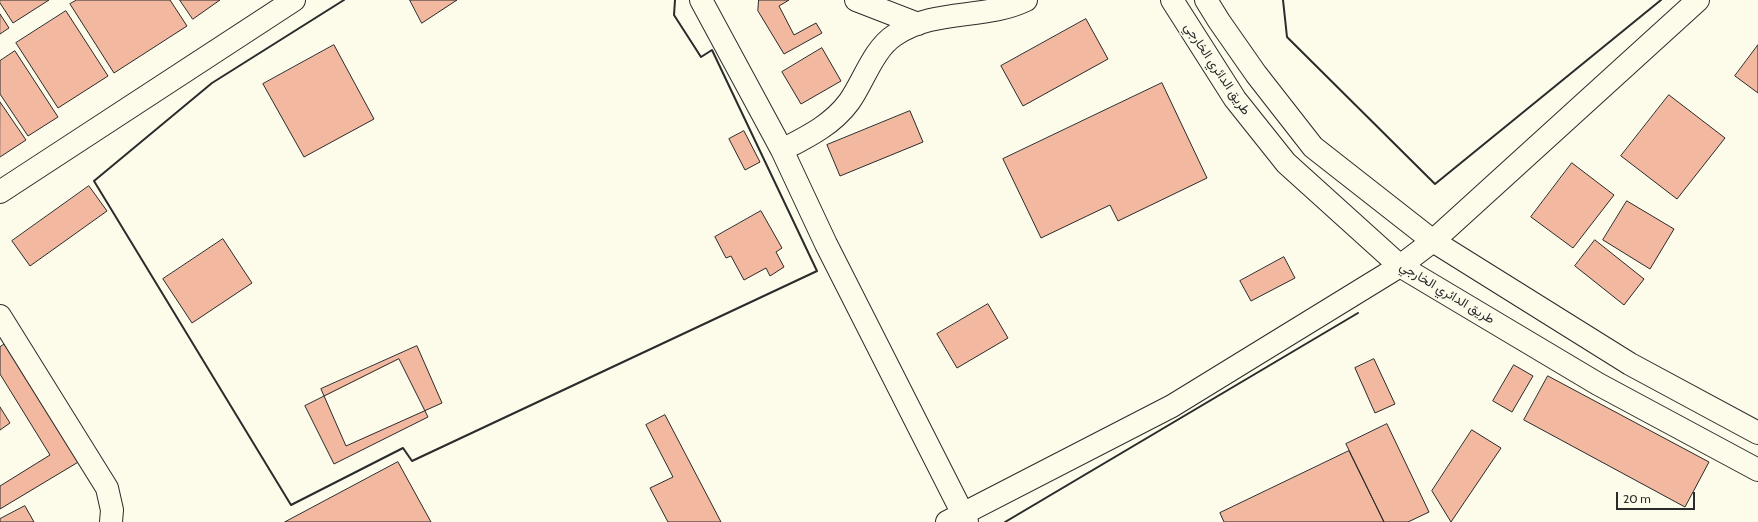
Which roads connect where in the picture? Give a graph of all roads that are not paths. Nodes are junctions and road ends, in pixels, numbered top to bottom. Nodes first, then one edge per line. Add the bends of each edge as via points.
1 (294, 0) edge
2 (856, 0) edge
3 (1026, 0) edge
4 (1172, 0) edge
5 (1206, 0) edge
6 (1698, 0) edge
7 (703, 1) edge
8 (918, 24) junction
9 (782, 150) junction
10 (0, 192) edge
11 (1433, 241) junction
12 (1400, 266) junction
13 (0, 316) edge
14 (1758, 433) edge
15 (1758, 470) edge
16 (959, 519) edge
17 (111, 522) edge

1 - 10 street
2 - 8 street
3 - 8 street via 984,12 942,16
4 - 12 street, طريق الدائري الخارجي via 1235,99 1286,163
5 - 11 street via 1256,74 1313,147
6 - 11 street
7 - 9 street
8 - 9 street via 894,35 880,50 849,102 831,122
9 - 16 street
11 - 12 street
11 - 14 street via 1630,364
12 - 15 street, طريق الدائري الخارجي via 1598,384
12 - 16 street via 1172,406
13 - 17 street via 107,488 112,510

